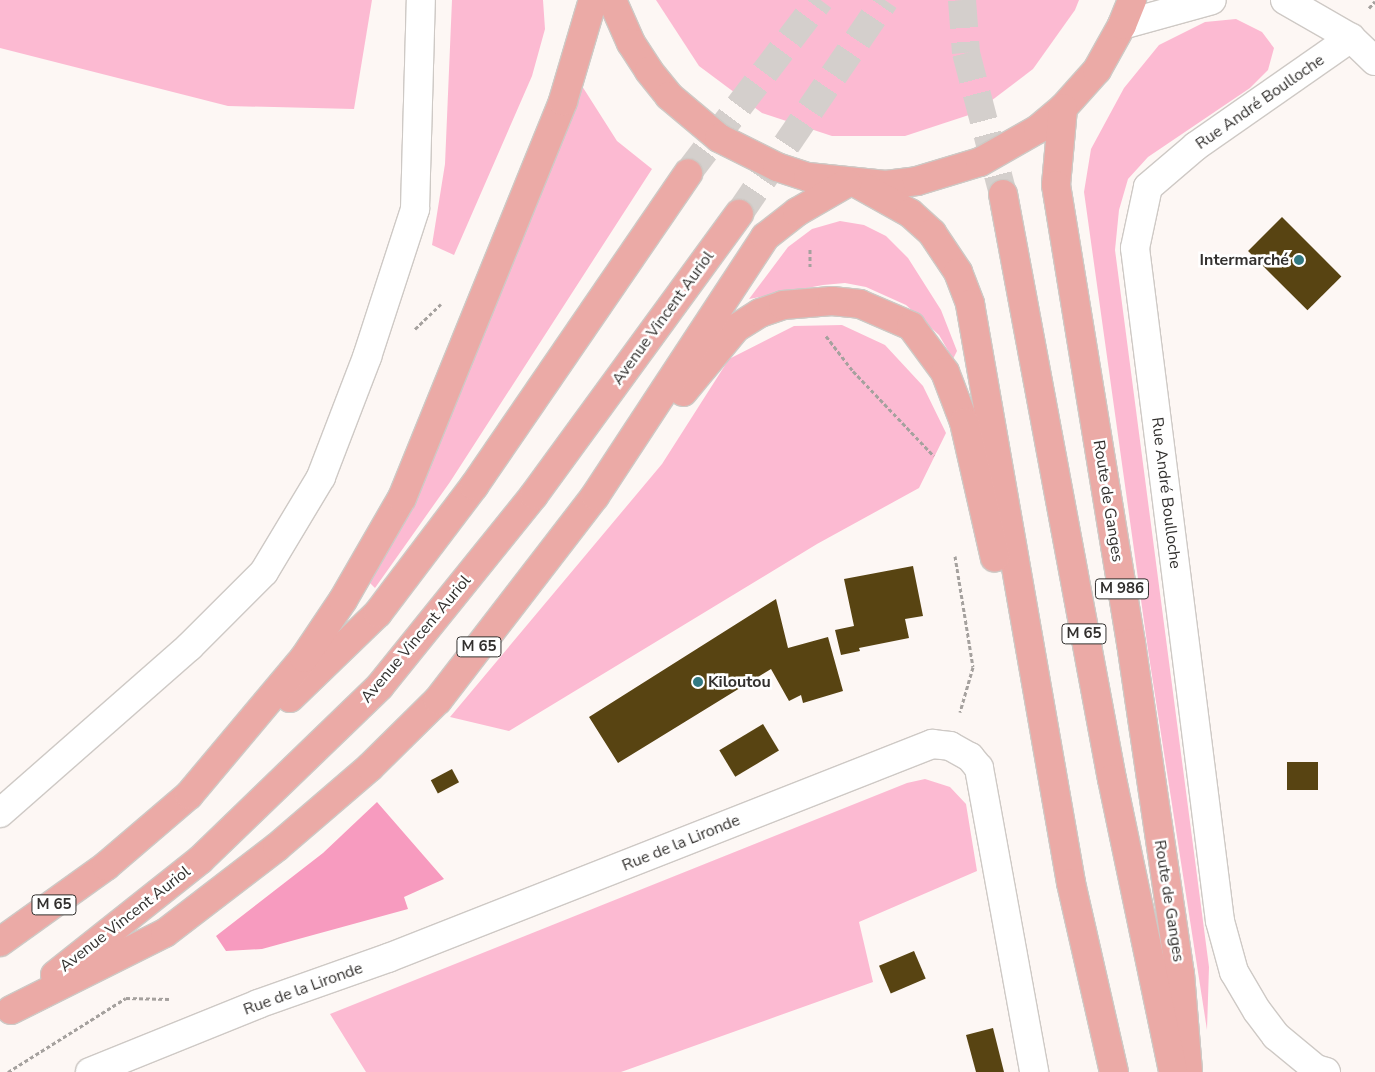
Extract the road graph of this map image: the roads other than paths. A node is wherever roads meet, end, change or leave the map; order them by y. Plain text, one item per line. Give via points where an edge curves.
1 (421, 0) edge
2 (593, 0) edge
3 (612, 0) edge
4 (1132, 0) edge
5 (1212, 0) edge
6 (1285, 0) edge
7 (1122, 25) junction
8 (1351, 38) junction
9 (1375, 61) edge
10 (1063, 108) junction
11 (688, 173) tunnel mouth
12 (851, 183) junction
13 (1003, 194) tunnel mouth
14 (739, 214) tunnel mouth
15 (595, 496) junction
16 (1031, 663) junction
17 (189, 794) junction
18 (0, 813) edge
19 (0, 942) edge
20 (5, 1013) edge
21 (90, 1072) edge
22 (1034, 1072) edge
23 (1114, 1072) edge
24 (1173, 1072) edge
25 (1188, 1072) edge
26 (1326, 1072) edge

1 - 18 street via 415,209 367,357 321,477 264,572 189,647
2 - 17 main road, M 65 via 563,101 402,498 343,600 304,658
3 - 12 main road via 631,43 649,71 693,118 719,138 777,167 808,177
4 - 7 main road
5 - 7 street
6 - 8 street
7 - 10 main road via 1097,70
8 - 9 street
8 - 26 street, Rue André Boulloche via 1196,146 1148,187 1135,248 1220,921 1234,972 1276,1036 1316,1069
10 - 12 main road via 1024,138 980,162 917,181 886,185
10 - 25 main road, Route de Ganges / M 986 via 1056,185 1178,954
11 - 17 main road, M 65 via 474,486 378,614
12 - 15 main road, M 65 via 782,223 765,237
12 - 16 main road via 910,213 946,250 961,280 970,304
13 - 24 main road, M 65 via 1110,770
14 - 20 main road, Avenue Vincent Auriol / M 65 via 534,495 380,686 200,860
15 - 16 main road, M 65 via 736,328 760,313 783,305 810,302 860,304 911,326 946,372 964,422 1008,622
15 - 20 main road, M 65 via 438,700 370,767 277,847 165,933
16 - 23 main road via 1071,883
17 - 19 main road, M 65 via 106,866
21 - 22 street, Rue de la Lironde via 258,1004 567,889 912,749 932,744 950,746 970,757 979,768

